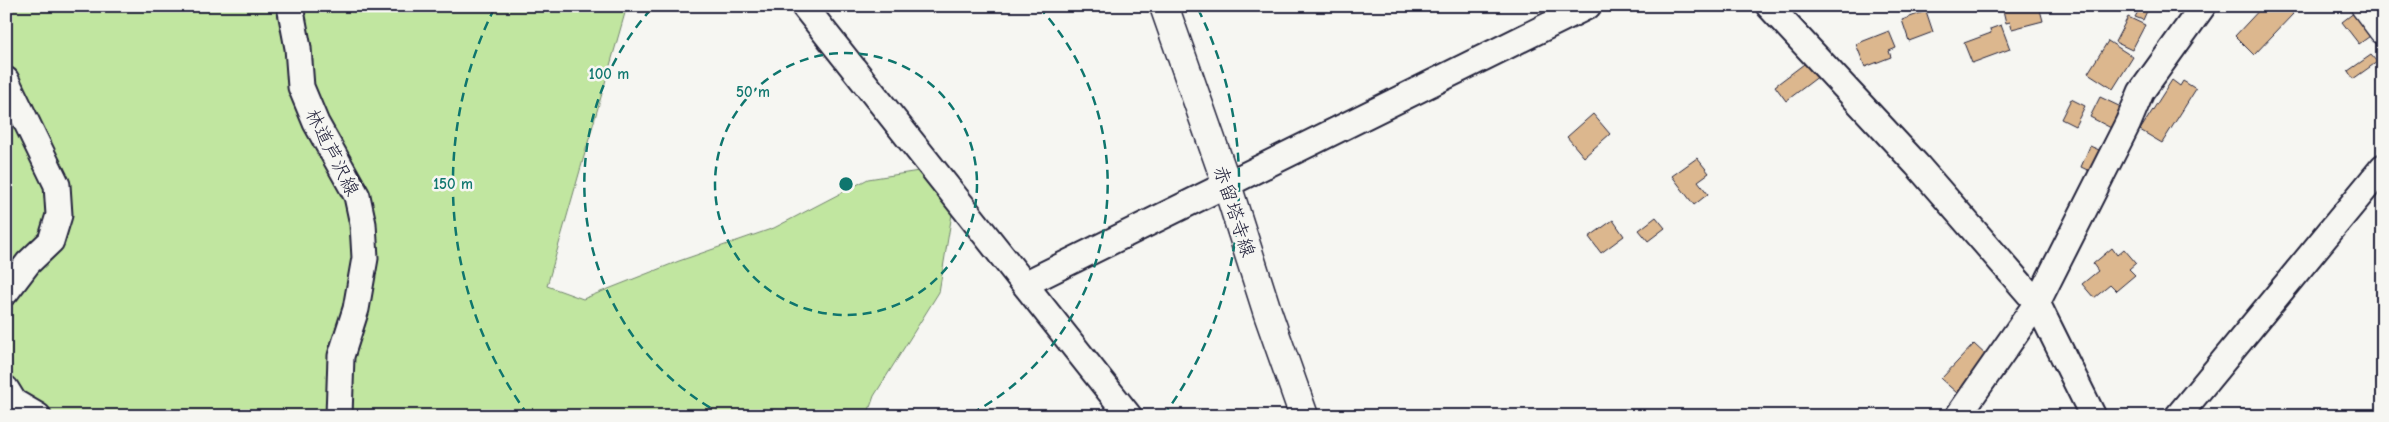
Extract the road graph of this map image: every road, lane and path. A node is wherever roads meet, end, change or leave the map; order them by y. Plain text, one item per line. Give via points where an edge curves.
1 (290, 6) edge
2 (804, 6) edge
3 (1164, 6) edge
4 (1588, 6) edge
5 (1769, 6) edge
6 (2203, 6) edge
7 (2365, 6) edge
8 (2383, 30) edge
9 (6, 80) edge
10 (2383, 167) edge
11 (1227, 185) junction
12 (1025, 284) junction
13 (6, 292) edge
14 (2037, 302) junction
15 (6, 389) edge
16 (38, 416) edge
17 (339, 416) edge
18 (1128, 416) edge
19 (1304, 416) edge
20 (1958, 416) edge
21 (2093, 416) edge
22 (2178, 416) edge

1 - 17 street, 林道芦沢線 via 301,87 316,123 357,196 363,224 365,258 356,309 341,356
2 - 12 street
3 - 11 main road, 赤留塔寺線
4 - 11 street
5 - 14 street
6 - 14 street via 2141,92
7 - 8 main road
9 - 13 street via 57,184 59,215 51,241 28,263
10 - 22 street
11 - 12 street
11 - 19 main road, 赤留塔寺線
12 - 18 street
14 - 20 street
14 - 21 street
15 - 16 street via 14,402

